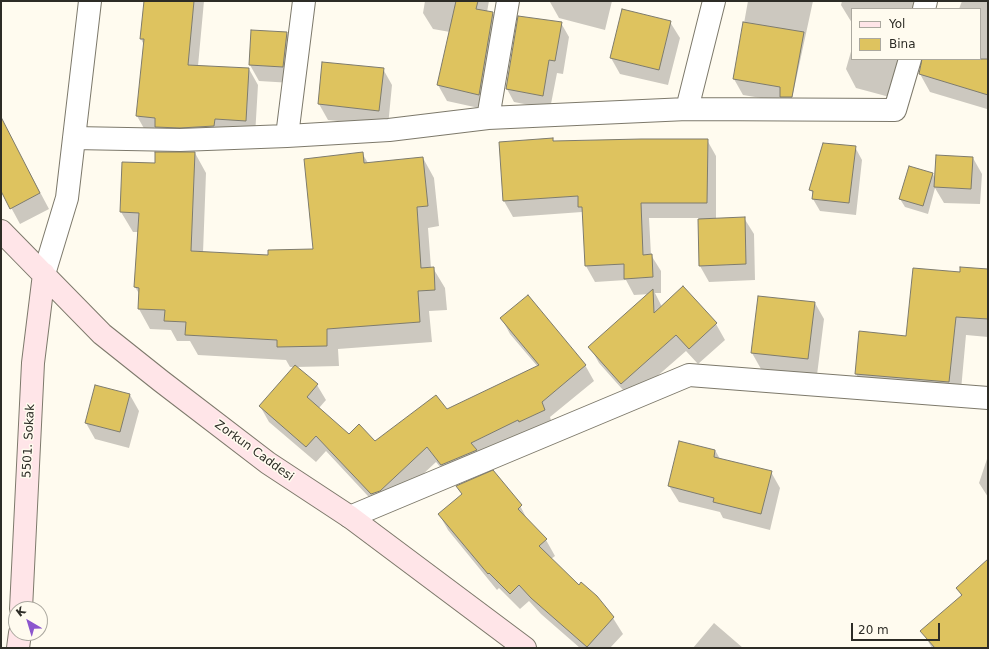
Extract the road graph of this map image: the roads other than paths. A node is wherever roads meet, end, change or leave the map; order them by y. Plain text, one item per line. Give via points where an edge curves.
1 (90, 1) edge
2 (304, 1) edge
3 (508, 1) edge
4 (714, 1) edge
5 (910, 60) edge
6 (687, 109) junction
7 (488, 118) junction
8 (287, 136) junction
9 (74, 138) junction
10 (1, 231) edge
11 (44, 274) junction
12 (988, 398) edge
13 (350, 518) junction
14 (22, 601) edge
15 (525, 648) edge

1 - 9 street
2 - 8 street
3 - 7 street
4 - 6 street
5 - 6 street via 895,110
6 - 7 street
7 - 8 street via 389,130
8 - 9 street via 180,140
9 - 11 street via 67,198
10 - 11 street, Zorkun Caddesi
11 - 13 street, Zorkun Caddesi via 102,334 268,463
11 - 14 street, 5501. Sokak via 33,364
12 - 13 street via 689,374
13 - 15 street, Zorkun Caddesi

